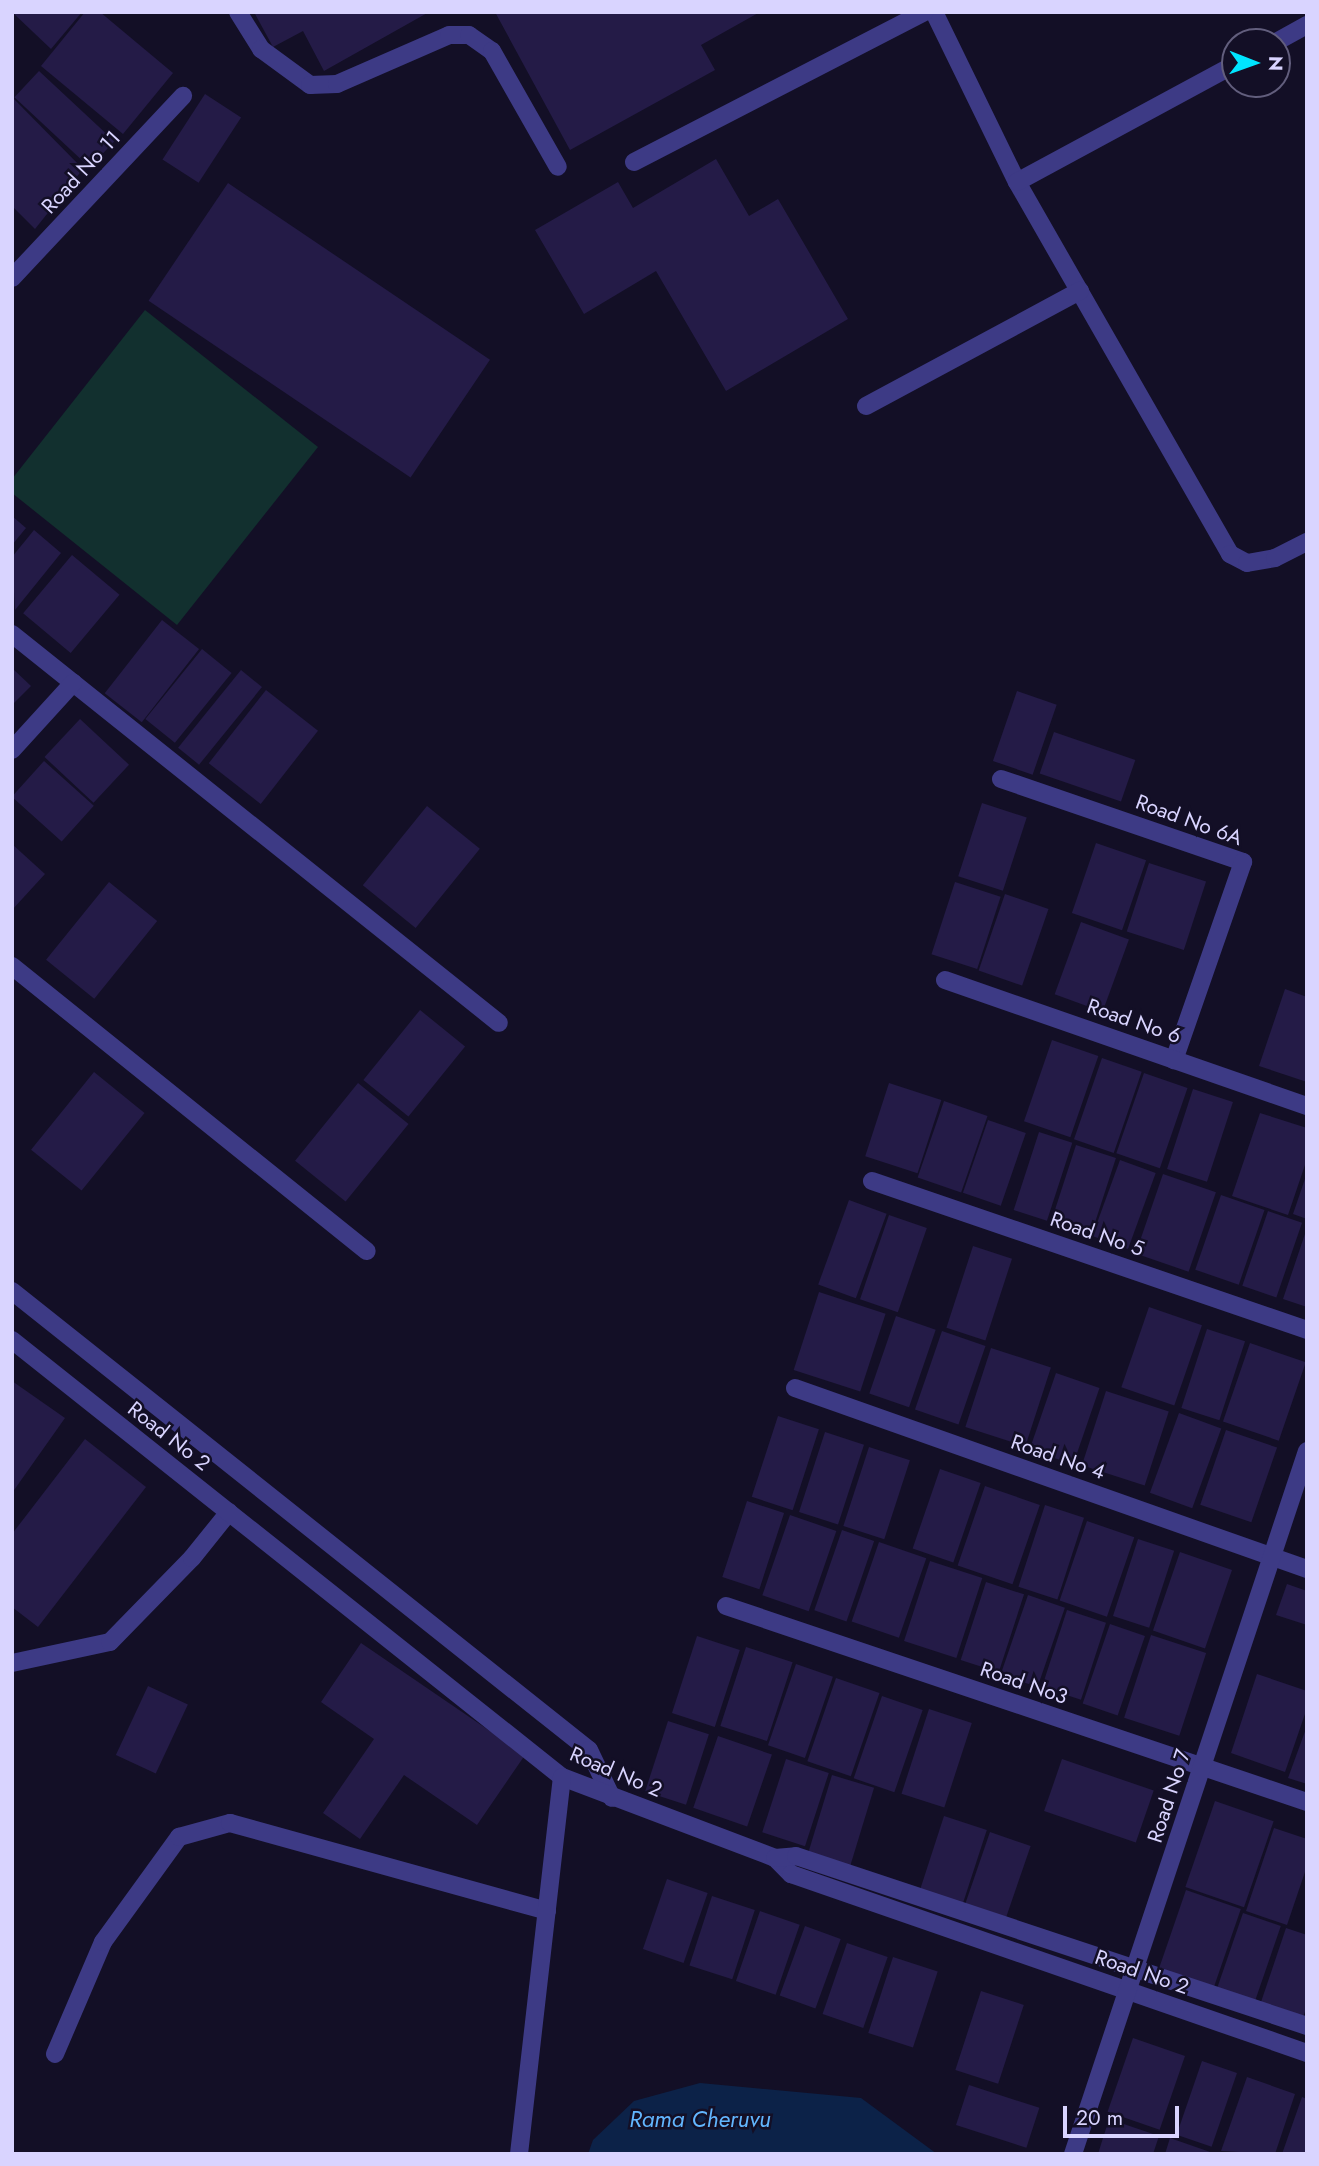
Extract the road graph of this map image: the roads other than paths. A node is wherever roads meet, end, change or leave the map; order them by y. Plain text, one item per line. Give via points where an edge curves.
1 (238, 12) edge
2 (925, 12) edge
3 (934, 12) edge
4 (1307, 25) edge
5 (1291, 34) edge
6 (1221, 72) edge
7 (183, 96) dead end
8 (635, 162) dead end
9 (558, 167) dead end
10 (1017, 182) junction
11 (12, 278) edge
12 (1080, 291) junction
13 (866, 406) dead end
14 (1307, 542) edge
15 (12, 634) edge
16 (72, 683) junction
17 (12, 750) edge
18 (1002, 779) dead end
19 (12, 966) edge
20 (945, 980) dead end
21 (499, 1023) dead end
22 (1174, 1060) junction
23 (1307, 1106) edge
24 (872, 1181) dead end
25 (367, 1251) dead end
26 (12, 1291) edge
27 (1307, 1330) edge
28 (12, 1340) edge
29 (794, 1388) dead end
30 (1307, 1451) edge
31 (229, 1512) junction
32 (1272, 1556) junction
33 (1307, 1569) edge
34 (726, 1605) dead end
35 (12, 1663) edge
36 (1202, 1768) junction
37 (562, 1777) junction
38 (612, 1798) junction
39 (1307, 1802) edge
40 (775, 1858) junction
41 (547, 1911) junction
42 (1135, 1969) junction
43 (1127, 1991) junction
44 (1307, 2026) edge
45 (1307, 2053) edge
46 (55, 2054) dead end
47 (519, 2154) edge
48 (1073, 2154) edge

1 - 9 street via 261,48 310,85 337,84 449,35 469,36 492,51
2 - 8 street
3 - 10 street
4 - 5 street
6 - 10 street
7 - 11 street, Road No 11
10 - 12 street
12 - 13 street
12 - 14 street via 1230,554 1247,563 1275,558
15 - 16 street
16 - 17 street
16 - 21 street
18 - 22 street, Road No 6A via 1243,862
19 - 25 street
20 - 22 street, Road No 6
22 - 23 street, Road No 6
24 - 27 street, Road No 5
26 - 38 street via 589,1749
28 - 31 street, Road No 2
29 - 32 street, Road No 4
30 - 32 street, Road No 7
31 - 35 street via 192,1559 110,1642
31 - 37 street, Road No 2
32 - 33 street, Road No 4
32 - 36 street, Road No 7
34 - 36 street, Road No3
36 - 39 street, Road No3
36 - 42 street, Road No 7
37 - 38 street, Road No 2
37 - 41 street
38 - 40 street, Road No 2
40 - 42 street via 796,1856
40 - 43 street, Road No 2 via 791,1874
41 - 46 street via 230,1823 179,1837 103,1942
41 - 47 street
42 - 43 street, Road No 7
42 - 44 street
43 - 45 street, Road No 2
43 - 48 street, Road No 7

